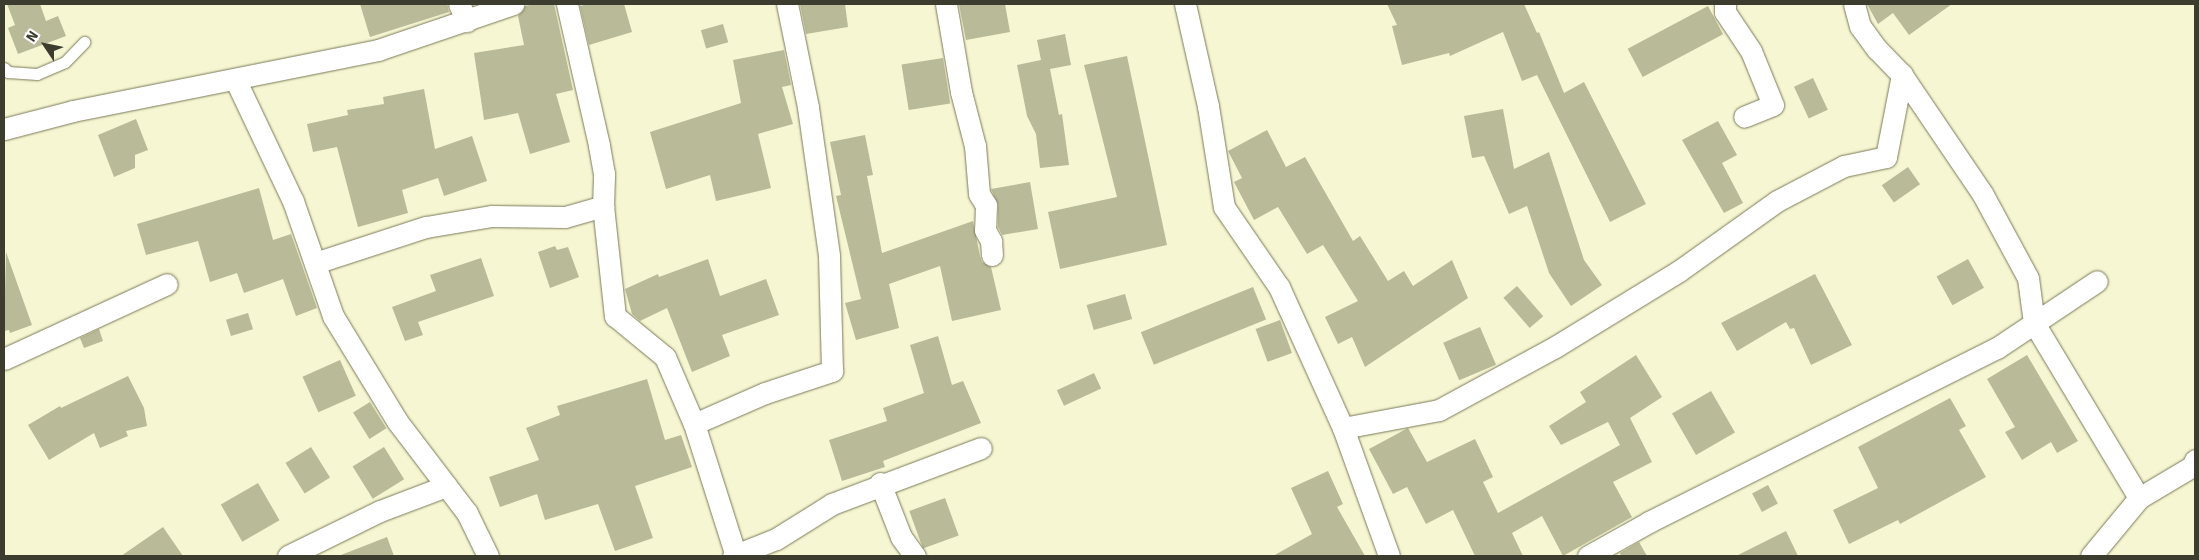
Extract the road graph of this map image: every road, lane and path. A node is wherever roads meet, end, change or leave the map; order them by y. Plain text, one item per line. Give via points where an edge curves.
1 (513, 4) edge
2 (567, 4) edge
3 (787, 4) edge
4 (946, 4) edge
5 (1185, 4) edge
6 (1725, 4) edge
7 (1854, 4) edge
8 (463, 12) edge
9 (84, 42) dead end
10 (4, 68) edge
11 (1902, 75) junction
12 (235, 79) junction
13 (1744, 117) dead end
14 (4, 129) edge
15 (603, 206) junction
16 (992, 255) dead end
17 (315, 264) junction
18 (2097, 281) dead end
19 (167, 284) dead end
20 (2034, 323) junction
21 (4, 359) edge
22 (694, 424) junction
23 (1343, 428) junction
24 (981, 448) dead end
25 (2195, 464) edge
26 (880, 483) junction
27 (446, 486) junction
28 (2139, 498) junction
29 (734, 555) edge
30 (2093, 555) edge
31 (288, 556) edge
32 (488, 556) edge
33 (915, 556) edge
34 (1389, 556) edge
35 (1588, 556) edge

1 - 8 street
2 - 15 street via 599,145 604,174
3 - 22 street via 808,107 829,256 832,370 765,393
4 - 16 street via 961,92 975,146 979,194 986,206 985,230 991,241
5 - 23 street via 1208,106 1224,207 1279,287
6 - 13 street via 1725,12 1751,51 1773,105
7 - 11 street via 1860,26 1876,49
8 - 12 street via 378,50
9 - 10 lane via 65,62 37,74 8,72
11 - 20 street via 1982,194 2028,278
11 - 23 street via 1886,157 1844,166 1777,202 1680,271 1555,347 1439,410
12 - 14 street via 73,111
12 - 17 street via 293,201
15 - 17 street via 564,217 492,216 426,227
15 - 22 street via 616,316 665,358
17 - 27 street via 333,316 355,356 397,421
18 - 20 street
19 - 21 street
20 - 28 street
20 - 35 street via 1996,348 1910,393 1657,517
22 - 29 street
23 - 34 street
24 - 26 street
25 - 28 street
26 - 29 street via 832,504 776,539
26 - 33 street via 901,538
27 - 31 street via 380,511
27 - 32 street via 467,513
28 - 30 street

